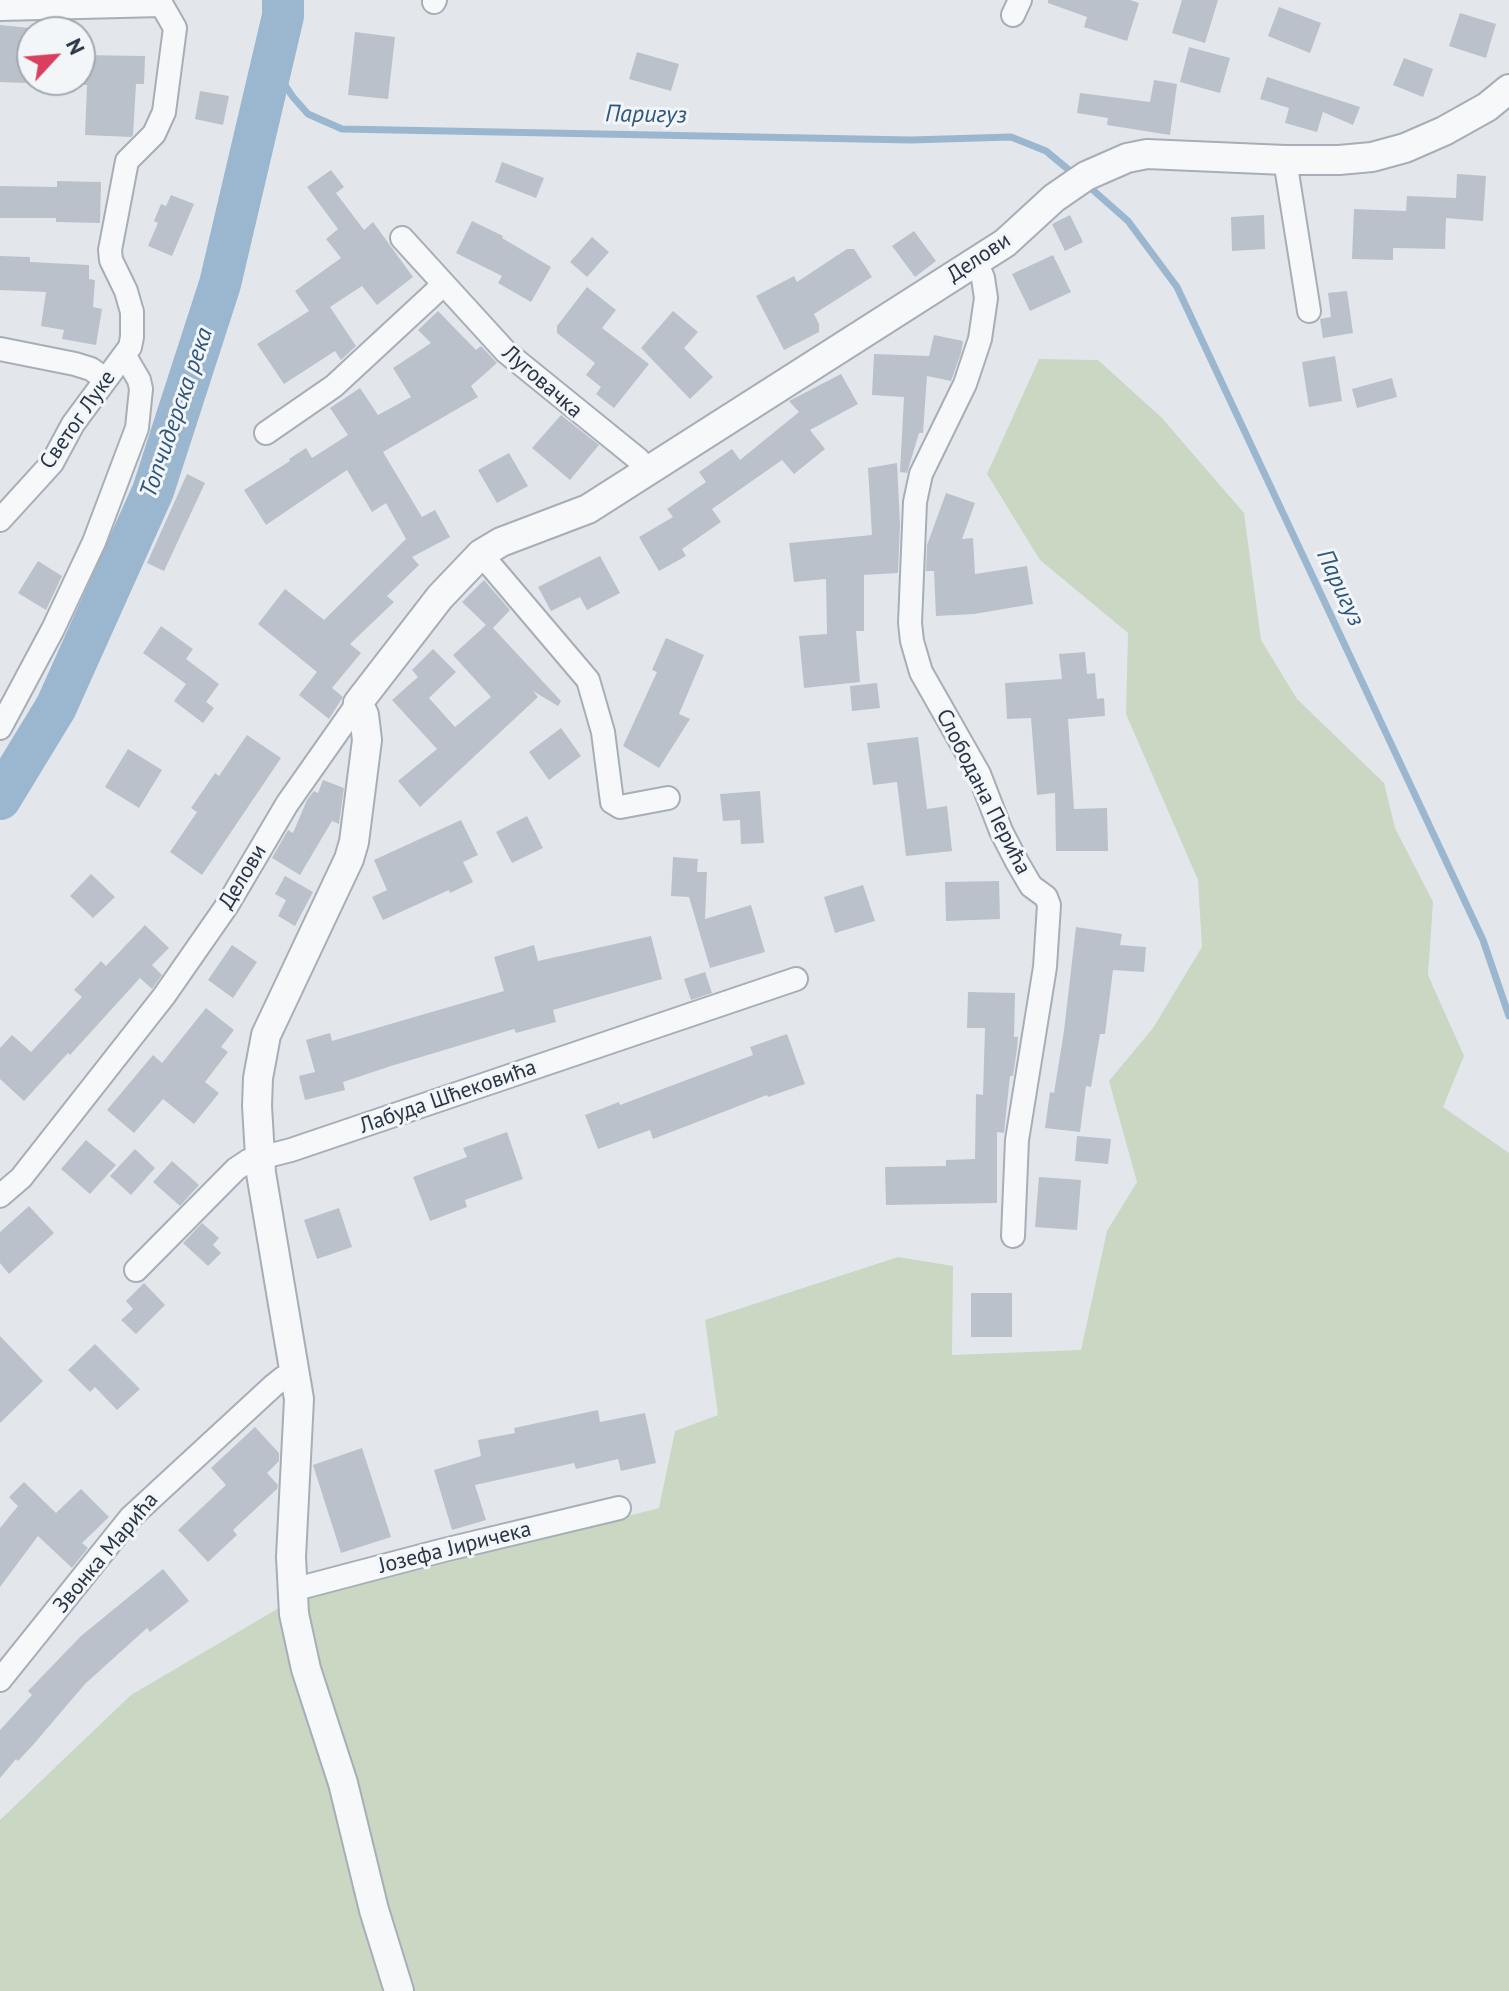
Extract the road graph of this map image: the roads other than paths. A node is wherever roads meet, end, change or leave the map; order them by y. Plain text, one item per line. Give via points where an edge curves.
1 (160, 2) edge
2 (0, 9) edge
3 (1509, 89) edge
4 (1285, 160) junction
5 (402, 238) dead end
6 (976, 262) junction
7 (443, 285) junction
8 (1309, 311) dead end
9 (0, 349) edge
10 (125, 356) junction
11 (105, 379) junction
12 (266, 433) dead end
13 (648, 471) junction
14 (0, 520) edge
15 (481, 554) junction
16 (358, 703) junction
17 (0, 728) edge
18 (668, 798) dead end
19 (796, 979) dead end
20 (260, 1156) junction
21 (0, 1196) edge
22 (1013, 1236) dead end
23 (136, 1270) dead end
24 (295, 1375) junction
25 (619, 1508) dead end
26 (292, 1590) junction
27 (0, 1680) edge
28 (399, 1991) edge

1 - 2 street
1 - 10 street via 175,28 164,112 154,134 127,161 110,250 132,312
3 - 4 street, Делови via 1487,107 1405,148 1372,157
4 - 6 street, Делови via 1147,154 1127,158 1054,198
4 - 8 street
5 - 7 street, Луговачка
6 - 13 street, Делови
6 - 22 street, Слободана Перића via 986,298 974,361 916,493 910,623 921,672 979,774 1017,862 1049,905 1045,967 1017,1140
7 - 12 street via 334,386
7 - 13 street, Луговачка via 522,367
9 - 11 street via 75,364
10 - 11 street, Светог Луке
10 - 17 street via 141,389 137,428 94,542
11 - 14 street, Светог Луке via 52,463
13 - 15 street, Делови via 588,509
15 - 16 street, Делови via 440,597
15 - 18 street via 588,680 615,807
16 - 20 street via 367,740 354,842 266,1035 258,1078
16 - 21 street, Делови via 164,996 21,1178
19 - 20 street, Лабуда Шћековића via 291,1150
20 - 23 street, Лабуда Шћековића via 236,1169
20 - 24 street
24 - 26 street via 300,1424
24 - 27 street, Звонка Марића via 273,1386 131,1517
25 - 26 street, Јозефа Јиричека
26 - 28 street via 306,1669

